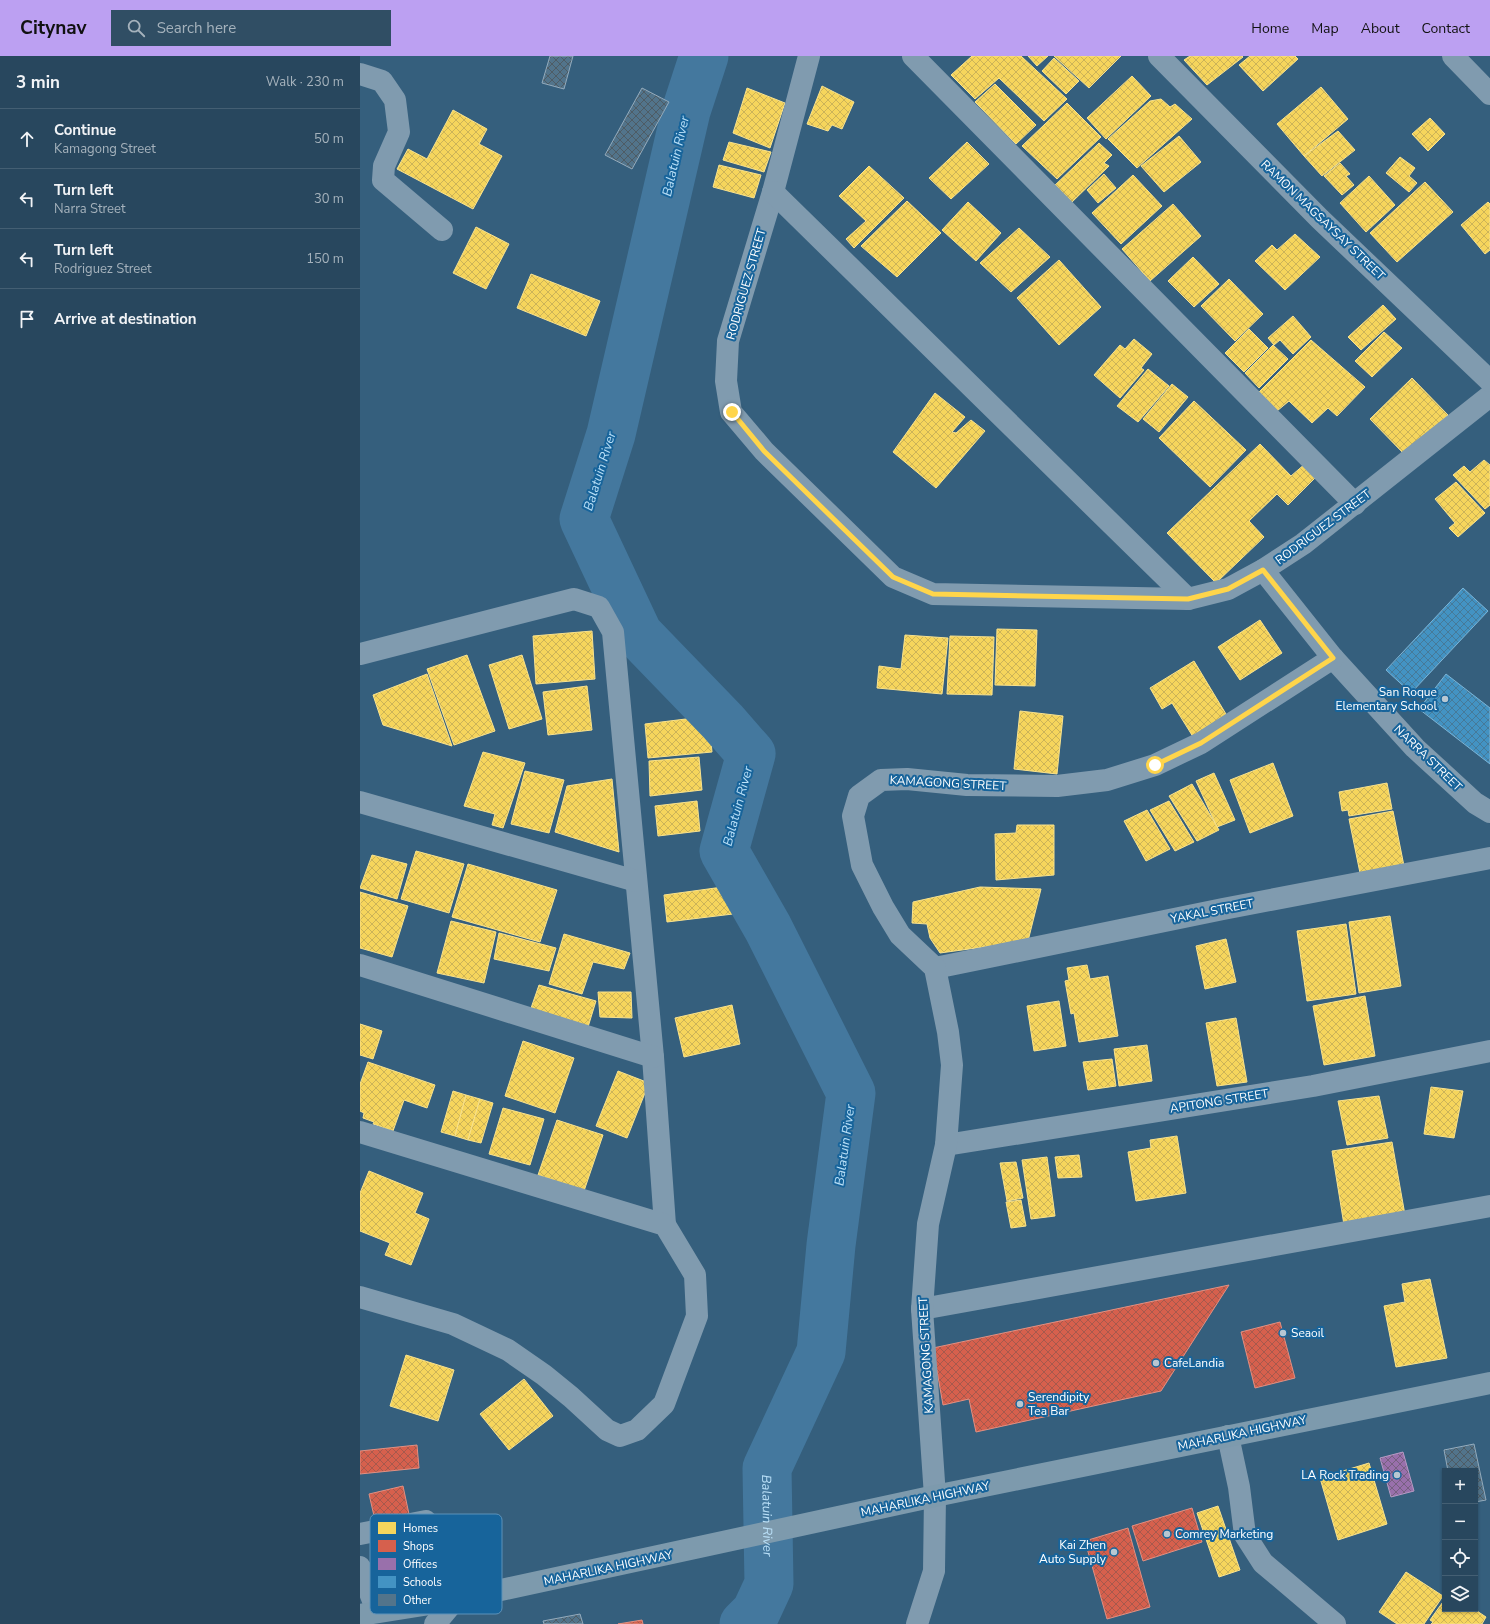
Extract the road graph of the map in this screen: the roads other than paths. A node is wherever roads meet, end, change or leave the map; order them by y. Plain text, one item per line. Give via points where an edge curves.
1 (809, 56) edge
2 (913, 56) edge
3 (1453, 56) edge
4 (1171, 60) edge
5 (360, 74) edge
6 (1490, 94) edge
7 (773, 192) junction
8 (442, 230) dead end
9 (1490, 381) edge
10 (1490, 396) edge
11 (1355, 504) junction
12 (1263, 570) junction
13 (1188, 599) junction
14 (360, 654) edge
15 (1333, 658) junction
16 (360, 802) edge
17 (1490, 812) edge
18 (1490, 858) edge
19 (636, 881) junction
20 (360, 965) edge
21 (935, 968) junction
22 (1490, 1051) edge
23 (653, 1057) junction
24 (360, 1132) edge
25 (946, 1145) junction
26 (1490, 1206) edge
27 (665, 1225) junction
28 (360, 1297) edge
29 (922, 1308) junction
30 (1490, 1383) edge
31 (1228, 1436) junction
32 (935, 1496) junction
33 (370, 1532) edge
34 (360, 1534) edge
35 (360, 1567) edge
36 (502, 1590) edge
37 (369, 1613) edge
38 (443, 1614) edge
39 (435, 1624) edge
40 (917, 1624) edge
41 (1335, 1624) edge

1 - 7 street, RODRIGUEZ STREET
2 - 11 street
3 - 6 street
4 - 9 street, RAMON MAGSAYSAY STREET via 1320,219
5 - 8 street via 382,81 395,100 399,132 384,166 383,180
7 - 13 street
7 - 13 street, RODRIGUEZ STREET via 728,341 726,381 732,412 764,451 893,577 933,594
10 - 11 street, RODRIGUEZ STREET
11 - 12 street, RODRIGUEZ STREET via 1303,544
12 - 13 street, RODRIGUEZ STREET via 1228,589
12 - 15 street, NARRA STREET
14 - 19 street via 574,599 599,607 613,632
15 - 17 street, NARRA STREET via 1415,748 1476,803
15 - 21 street, KAMAGONG STREET via 1201,743 1155,765 1107,780 1057,786 967,785 907,779 881,780 859,796 853,816 862,865 900,935
16 - 19 street
18 - 21 street, YAKAL STREET
19 - 23 street
20 - 23 street
21 - 25 street, KAMAGONG STREET via 952,1065
22 - 25 street, APITONG STREET via 1313,1086
23 - 27 street
24 - 27 street
25 - 29 street, KAMAGONG STREET via 928,1224
26 - 29 street
27 - 28 street via 695,1275 697,1316 664,1404 637,1430 620,1436 607,1430 544,1374 508,1350 453,1324
29 - 32 street, KAMAGONG STREET
30 - 31 main road, MAHARLIKA HIGHWAY
31 - 32 main road, MAHARLIKA HIGHWAY
31 - 41 street via 1239,1487 1245,1536 1263,1563
32 - 36 main road, MAHARLIKA HIGHWAY
32 - 40 street, KAMAGONG STREET via 934,1571
33 - 34 street
35 - 37 street
38 - 39 street

